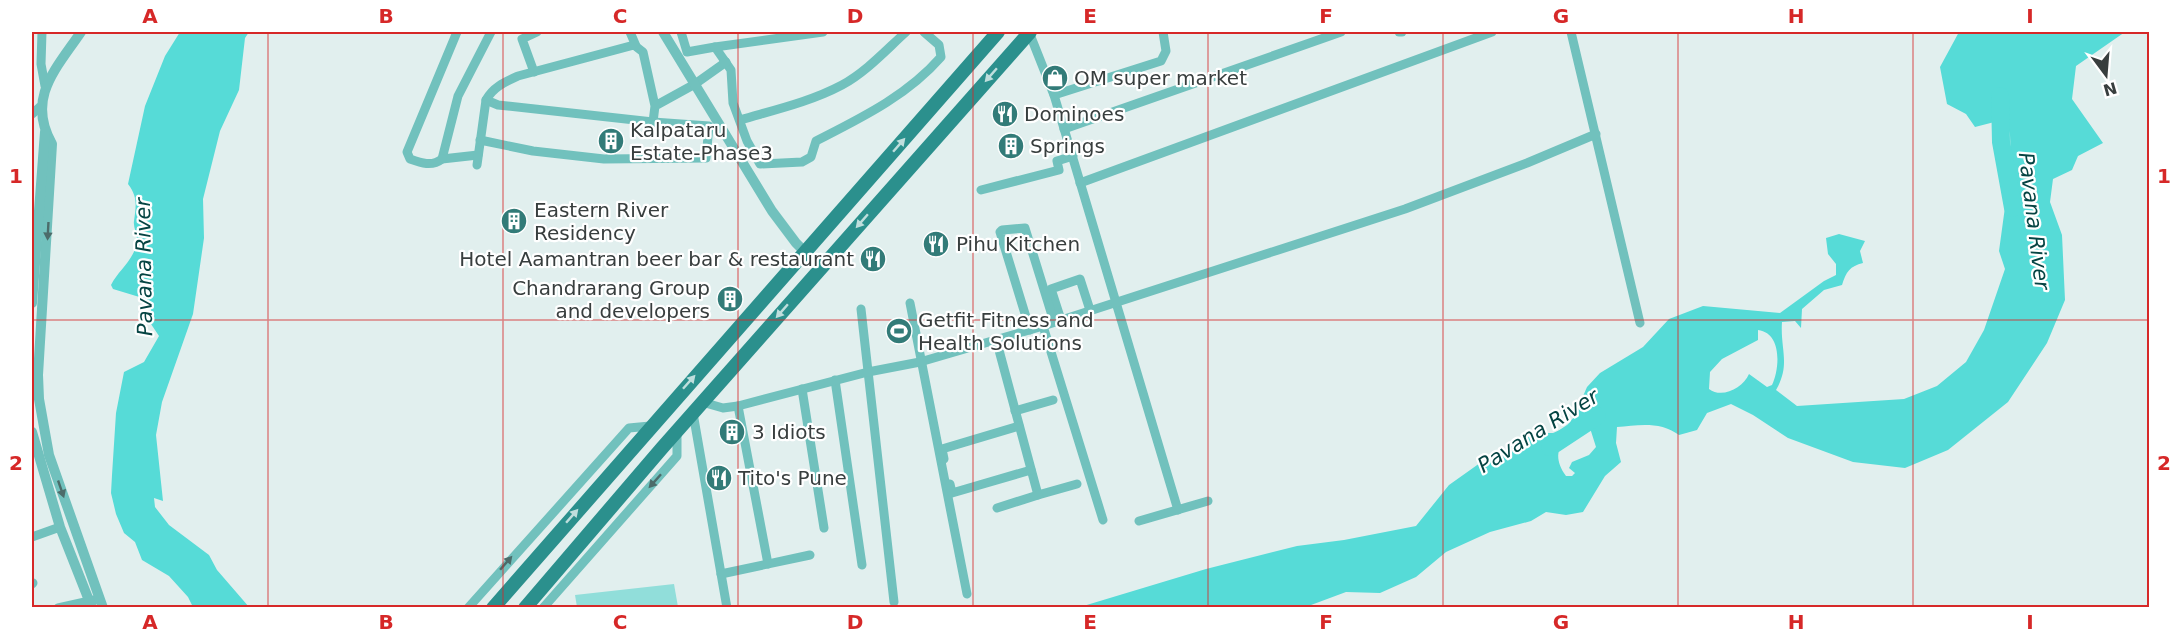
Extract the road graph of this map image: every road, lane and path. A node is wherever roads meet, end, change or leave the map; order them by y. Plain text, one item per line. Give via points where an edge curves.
1 (42, 32) edge
2 (81, 32) edge
3 (458, 32) edge
4 (491, 32) edge
5 (532, 32) edge
6 (630, 32) edge
7 (663, 32) edge
8 (681, 32) edge
9 (823, 32) edge
10 (906, 32) edge
11 (924, 32) edge
12 (999, 32) edge
13 (1029, 32) edge
14 (1175, 32) edge
15 (1341, 32) edge
16 (1492, 32) edge
17 (1571, 32) edge
18 (1163, 33) edge
19 (636, 46) junction
20 (715, 47) junction
21 (726, 62) junction
22 (534, 72) junction
23 (695, 84) junction
24 (45, 87) junction
25 (1054, 95) junction
26 (486, 100) junction
27 (655, 106) junction
28 (36, 111) edge
29 (740, 120) junction
30 (653, 122) junction
31 (1064, 129) junction
32 (45, 132) junction
33 (1596, 134) junction
34 (480, 140) junction
35 (1072, 156) junction
36 (442, 159) junction
37 (1080, 183) junction
38 (981, 190) dead end
39 (805, 252) junction
40 (821, 268) junction
41 (1114, 302) junction
42 (32, 303) edge
43 (909, 303) dead end
44 (861, 309) dead end
45 (1090, 310) junction
46 (37, 319) edge
47 (1057, 321) junction
48 (1640, 323) dead end
49 (1043, 326) junction
50 (1030, 330) junction
51 (996, 339) junction
52 (920, 362) junction
53 (868, 372) junction
54 (835, 380) junction
55 (802, 388) junction
56 (1053, 400) dead end
57 (738, 406) junction
58 (698, 407) junction
59 (1015, 411) junction
60 (650, 426) junction
61 (1019, 426) junction
62 (677, 431) junction
63 (44, 433) junction
64 (32, 436) edge
65 (1031, 470) junction
66 (1077, 484) dead end
67 (1038, 495) junction
68 (1208, 501) dead end
69 (997, 508) dead end
70 (1178, 510) junction
71 (1103, 520) dead end
72 (1139, 521) dead end
73 (60, 527) junction
74 (824, 528) dead end
75 (32, 537) edge
76 (810, 555) dead end
77 (768, 564) junction
78 (862, 565) dead end
79 (721, 574) junction
80 (967, 594) dead end
81 (894, 602) dead end
82 (96, 603) edge
83 (58, 608) edge
84 (468, 608) edge
85 (493, 608) edge
86 (525, 608) edge
87 (543, 608) edge
88 (728, 608) edge

1 - 24 street
2 - 24 street
3 - 36 street via 407,152 416,161 433,164
4 - 36 street via 458,96
5 - 22 street via 522,39
6 - 19 street
7 - 23 street
8 - 20 street via 687,52
9 - 20 street
10 - 29 street via 842,85 808,100
11 - 29 street via 939,45 941,57 930,70 879,109 816,141 811,157 802,162 760,164
39 -> 12 main road
13 - 25 street
13 -> 40 main road
14 - 18 street
15 - 31 street
16 - 37 street
17 - 33 street
18 - 25 street via 1166,51 1161,60
19 - 22 street
19 - 27 street via 643,52
20 - 21 street
21 - 23 street
21 - 29 street via 733,76 733,103
22 - 26 street via 502,83
23 - 27 street
23 - 39 street via 746,172 783,228
24 - 28 street
25 - 31 street
26 - 30 street via 498,105
26 - 34 street
27 - 30 street
28 - 32 street
30 - 34 street via 709,126 706,158 604,159
31 - 35 street
32 - 42 street
32 -> 46 street via 52,144
33 - 41 street via 1405,208
33 - 48 street
34 - 36 street via 478,160
35 - 37 street
35 - 38 street via 1057,161 1059,170
37 - 41 street
39 - 40 street
60 -> 39 main road
40 -> 58 main road
41 - 45 street
41 - 70 street
43 - 52 street
44 - 53 street
45 - 47 street
45 - 47 street via 1080,279 1055,285 1051,289
46 - 63 street
47 - 49 street
47 - 50 street via 1025,228 1002,230
49 - 50 street
49 - 71 street
50 - 51 street
51 - 52 street
51 - 59 street
52 - 53 street
52 - 80 street
53 - 54 street
53 - 81 street
54 - 55 street
54 - 78 street
55 - 57 street
55 - 74 street
56 - 59 street
57 - 58 street
57 - 77 street
58 - 62 main road
58 - 79 street
59 - 61 street
84 -> 60 street via 629,428
85 -> 60 main road
61 - 65 street
61 - 65 street via 942,449 952,493
62 - 86 main road
62 -> 87 street via 677,456
63 - 64 street
63 -> 82 street
64 - 73 street
65 - 67 street
66 - 67 street
67 - 69 street
68 - 70 street
70 - 72 street
73 - 75 street
73 - 82 street
76 - 77 street
77 - 79 street
79 - 88 street
82 - 83 street

